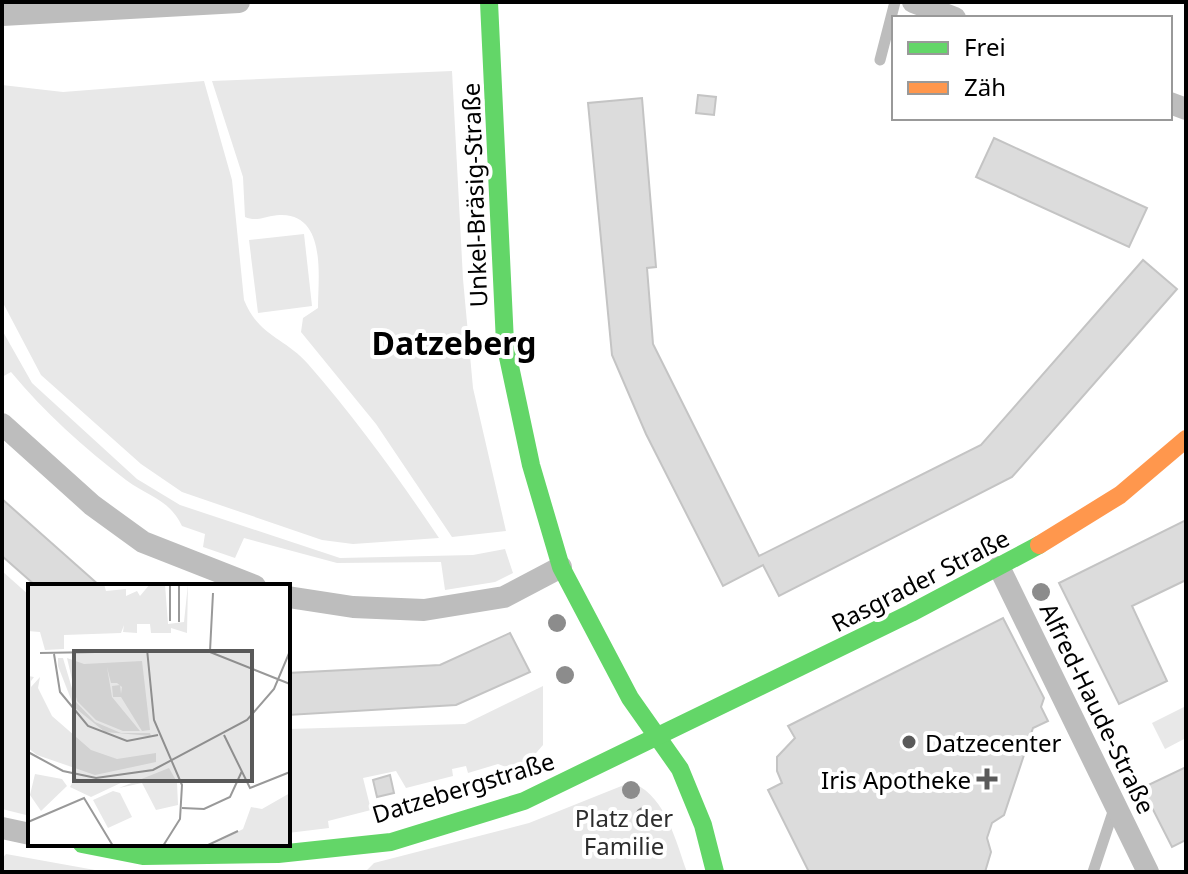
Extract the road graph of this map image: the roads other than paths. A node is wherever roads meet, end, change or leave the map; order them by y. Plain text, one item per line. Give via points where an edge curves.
1 (239, 2) edge
2 (489, 2) edge
3 (895, 2) edge
4 (913, 2) edge
5 (2, 15) edge
6 (950, 16) edge
7 (880, 60) dead end
8 (2, 424) edge
9 (1186, 439) edge
10 (561, 567) junction
11 (999, 567) junction
12 (250, 584) edge
13 (290, 597) edge
14 (659, 737) junction
15 (1119, 809) junction
16 (2, 828) edge
17 (28, 834) edge
18 (92, 846) edge
19 (715, 872) edge
20 (1093, 872) edge
21 (1148, 872) edge

1 - 5 street
2 - 10 street, Unkel-Bräsig-Straße via 505,343 531,465
3 - 7 lane
4 - 6 street
8 - 12 street via 92,505 143,542
9 - 11 street, Rasgrader Straße via 1095,512
10 - 13 street via 504,597 424,610
10 - 14 street, Unkel-Bräsig-Straße via 630,698
11 - 14 street, Rasgrader Straße
11 - 15 street, Alfred-Haude-Straße
14 - 18 street, Datzebergstraße via 524,801 391,842 211,857 143,856
14 - 19 street, Unkel-Bräsig-Straße via 691,794
15 - 20 lane via 1113,812
15 - 21 street, Alfred-Haude-Straße
16 - 17 street

